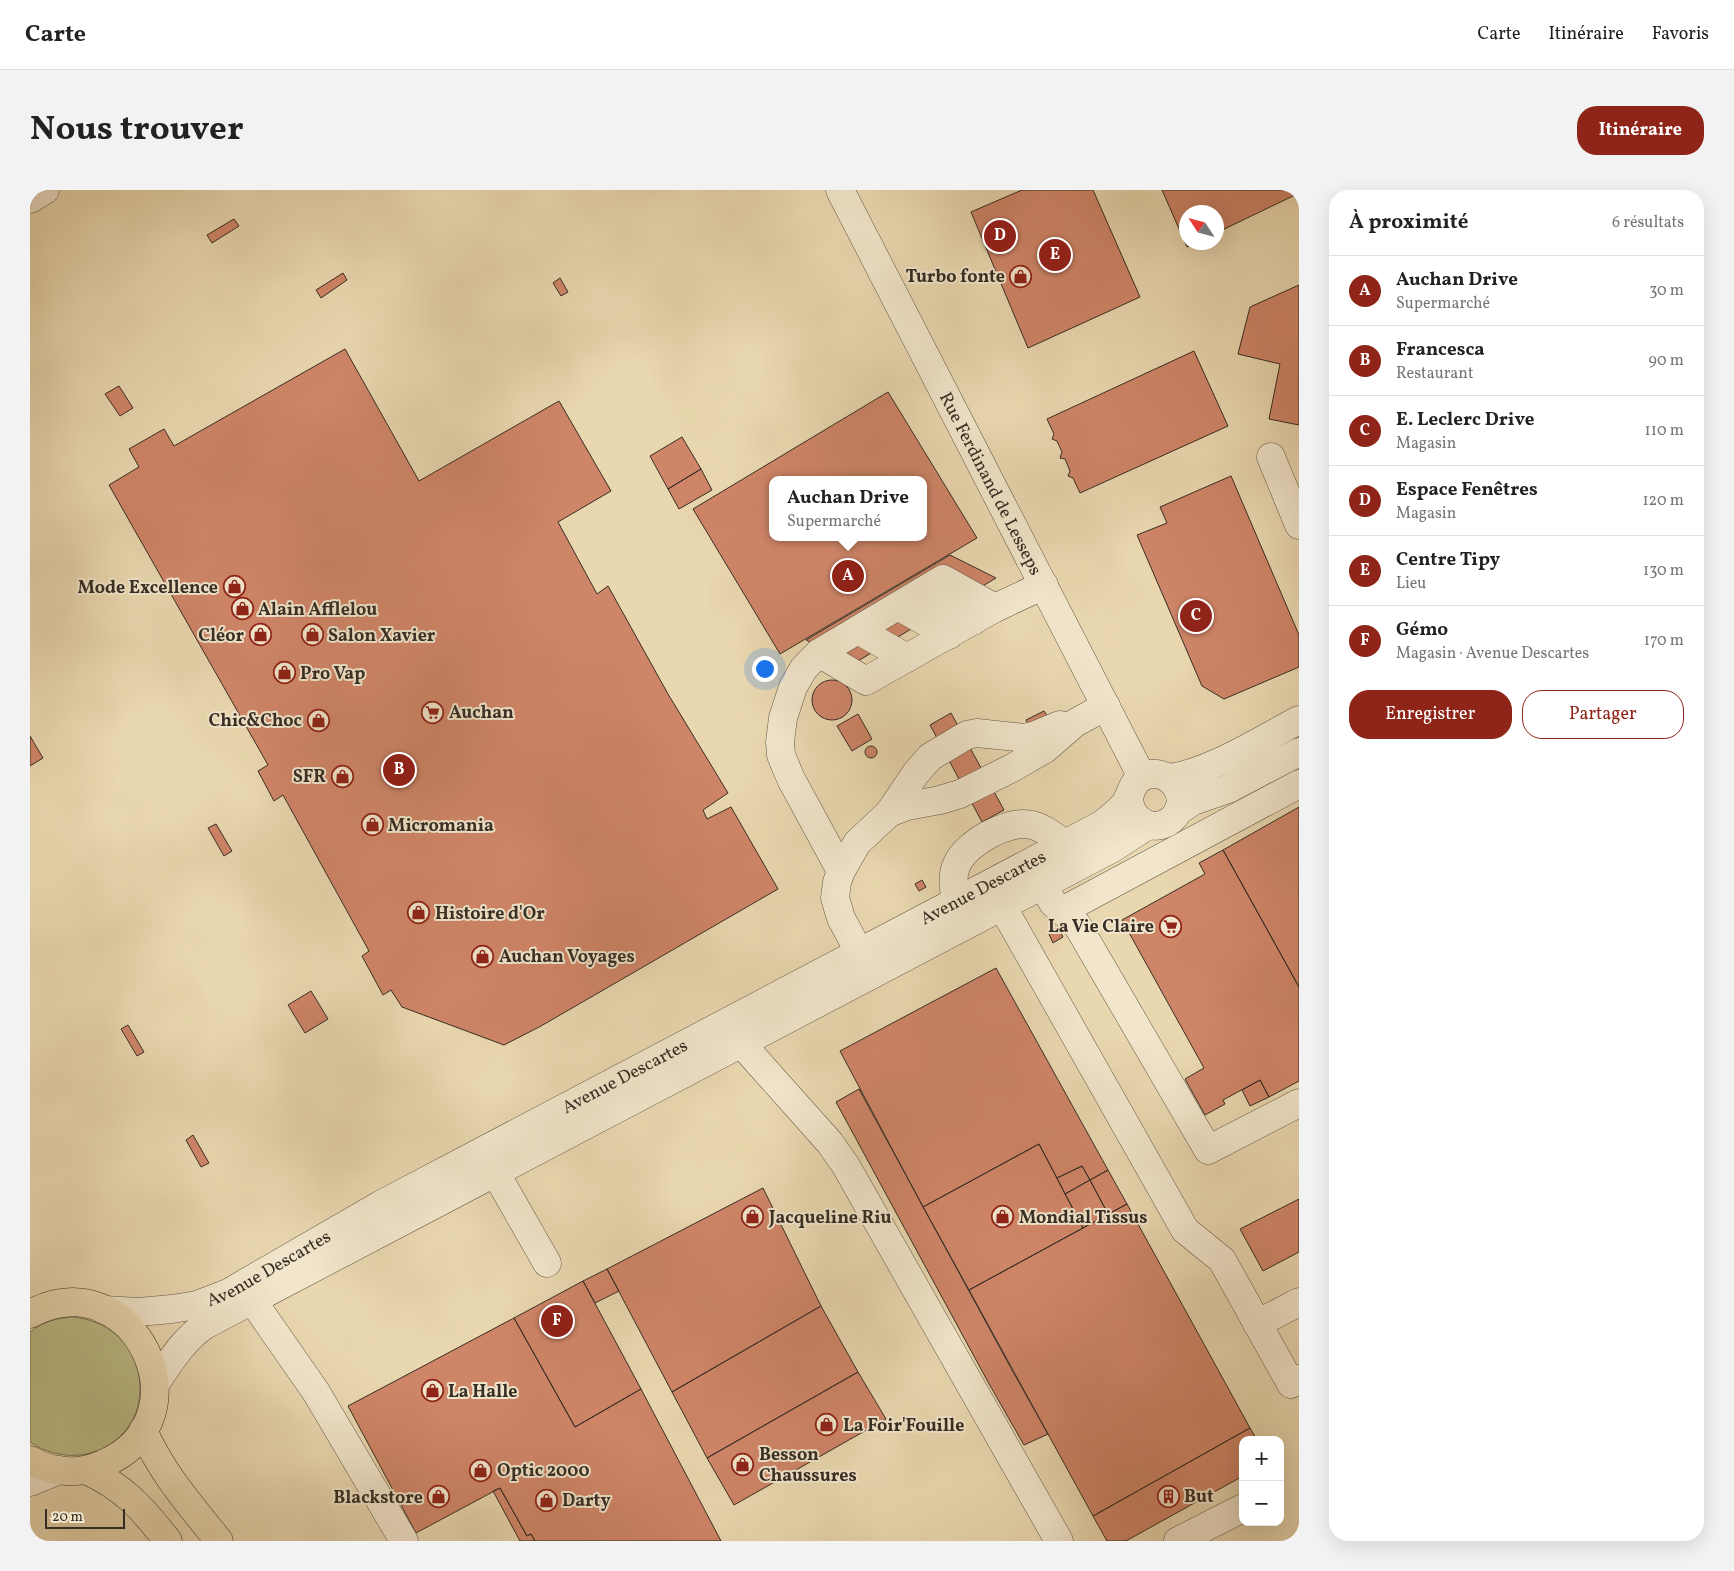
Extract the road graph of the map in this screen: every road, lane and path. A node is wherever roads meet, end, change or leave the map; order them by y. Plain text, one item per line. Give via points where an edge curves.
1 (45, 190) edge
2 (840, 190) edge
3 (30, 199) edge
4 (1271, 457) dead end
5 (1299, 525) edge
6 (1044, 585) junction
7 (984, 615) junction
8 (869, 623) junction
9 (918, 652) junction
10 (1106, 706) junction
11 (1299, 720) edge
12 (1075, 723) junction
13 (1299, 752) edge
14 (1170, 778) junction
15 (1299, 784) edge
16 (1136, 787) junction
17 (889, 813) junction
18 (1176, 814) junction
19 (1148, 825) junction
20 (1065, 844) junction
21 (1189, 844) junction
22 (841, 871) junction
23 (1036, 874) junction
24 (996, 895) junction
25 (956, 902) junction
26 (1062, 912) junction
27 (865, 964) junction
28 (736, 1032) junction
29 (1299, 1103) edge
30 (489, 1162) junction
31 (548, 1262) dead end
32 (30, 1293) edge
33 (252, 1300) junction
34 (1299, 1302) edge
35 (57, 1304) junction
36 (104, 1310) junction
37 (30, 1314) edge
38 (1257, 1324) junction
39 (1299, 1379) edge
40 (155, 1384) junction
41 (143, 1430) junction
42 (30, 1460) edge
43 (59, 1470) junction
44 (86, 1470) junction
45 (30, 1482) edge
46 (1239, 1510) edge
47 (168, 1541) edge
48 (219, 1541) edge
49 (404, 1541) edge
50 (1059, 1541) edge
51 (1178, 1541) edge

1 - 3 street
2 - 6 street, Rue Ferdinand de Lesseps
4 - 5 street
6 - 7 street
6 - 10 street, Rue Ferdinand de Lesseps
7 - 8 street via 943,579
7 - 9 street
8 - 9 street
8 - 9 street
8 - 9 street via 866,681
8 - 22 street via 804,668 793,687 781,730 785,766
10 - 12 street
10 - 16 street, Rue Ferdinand de Lesseps
11 - 14 street via 1207,768
12 - 17 street via 1045,749 1012,768 951,797
12 - 17 street via 1025,738 977,733 967,735 930,757
13 - 18 street, Avenue Descartes via 1234,786 1193,801
14 - 16 street via 1154,774
14 - 18 street via 1180,795
15 - 21 street
16 - 19 street via 1132,812
16 - 20 street, Avenue Descartes via 1110,819
17 - 22 street via 857,843
18 - 19 street, Avenue Descartes via 1164,824
18 - 21 street
19 - 23 street, Avenue Descartes via 1113,848
20 - 23 street, Avenue Descartes
20 - 25 street via 1033,825 1003,828 974,844 961,856 954,872
21 - 26 street
22 - 27 street via 835,898 841,918
23 - 24 street, Avenue Descartes
23 - 26 street
24 - 25 street, Avenue Descartes
24 - 27 street, Avenue Descartes
24 - 38 street via 1185,1230 1222,1260
25 - 27 street, Avenue Descartes
26 - 29 street via 1079,928 1208,1150
27 - 28 street, Avenue Descartes
28 - 30 street, Avenue Descartes
28 - 50 street via 754,1059 830,1143 846,1166
30 - 31 street
30 - 33 street, Avenue Descartes
30 - 36 street, Avenue Descartes via 371,1210 212,1301 154,1311
32 - 35 main road
33 - 40 street, Avenue Descartes via 196,1331
33 - 49 street via 316,1392
34 - 38 street
35 - 36 main road via 84,1304
35 - 37 main road
36 - 40 main road via 127,1324 140,1339 150,1357
38 - 39 street via 1291,1384
40 - 41 main road via 151,1411
41 - 44 main road via 122,1454
41 - 48 main road via 164,1471
42 - 43 main road
43 - 44 main road
43 - 45 street
44 - 47 main road via 125,1492
46 - 51 street

